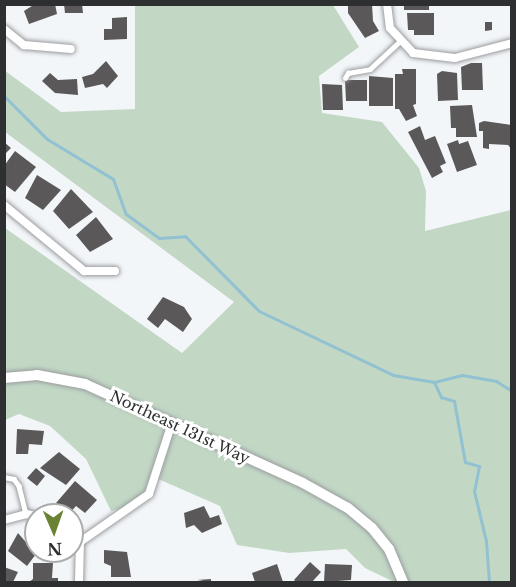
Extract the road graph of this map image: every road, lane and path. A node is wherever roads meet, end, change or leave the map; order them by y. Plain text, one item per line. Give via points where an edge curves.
1 (387, 4) edge
2 (4, 29) edge
3 (399, 42) junction
4 (512, 43) edge
5 (71, 49) dead end
6 (345, 78) dead end
7 (4, 204) edge
8 (115, 271) dead end
9 (4, 378) edge
10 (172, 423) junction
11 (4, 477) edge
12 (24, 506) edge
13 (24, 515) edge
14 (4, 520) edge
15 (84, 535) edge
16 (78, 563) edge
17 (80, 582) edge
18 (403, 582) edge

1 - 3 street via 390,28
2 - 5 street via 24,45
3 - 4 street via 413,53 434,58 455,58
3 - 6 lane via 370,69 350,73
7 - 8 street via 84,271
9 - 10 street, Northeast 131st Way via 37,375 85,384
10 - 15 street via 149,494
10 - 18 street, Northeast 131st Way via 348,508 389,549
11 - 12 lane via 14,479 19,486
13 - 14 street
16 - 17 street

